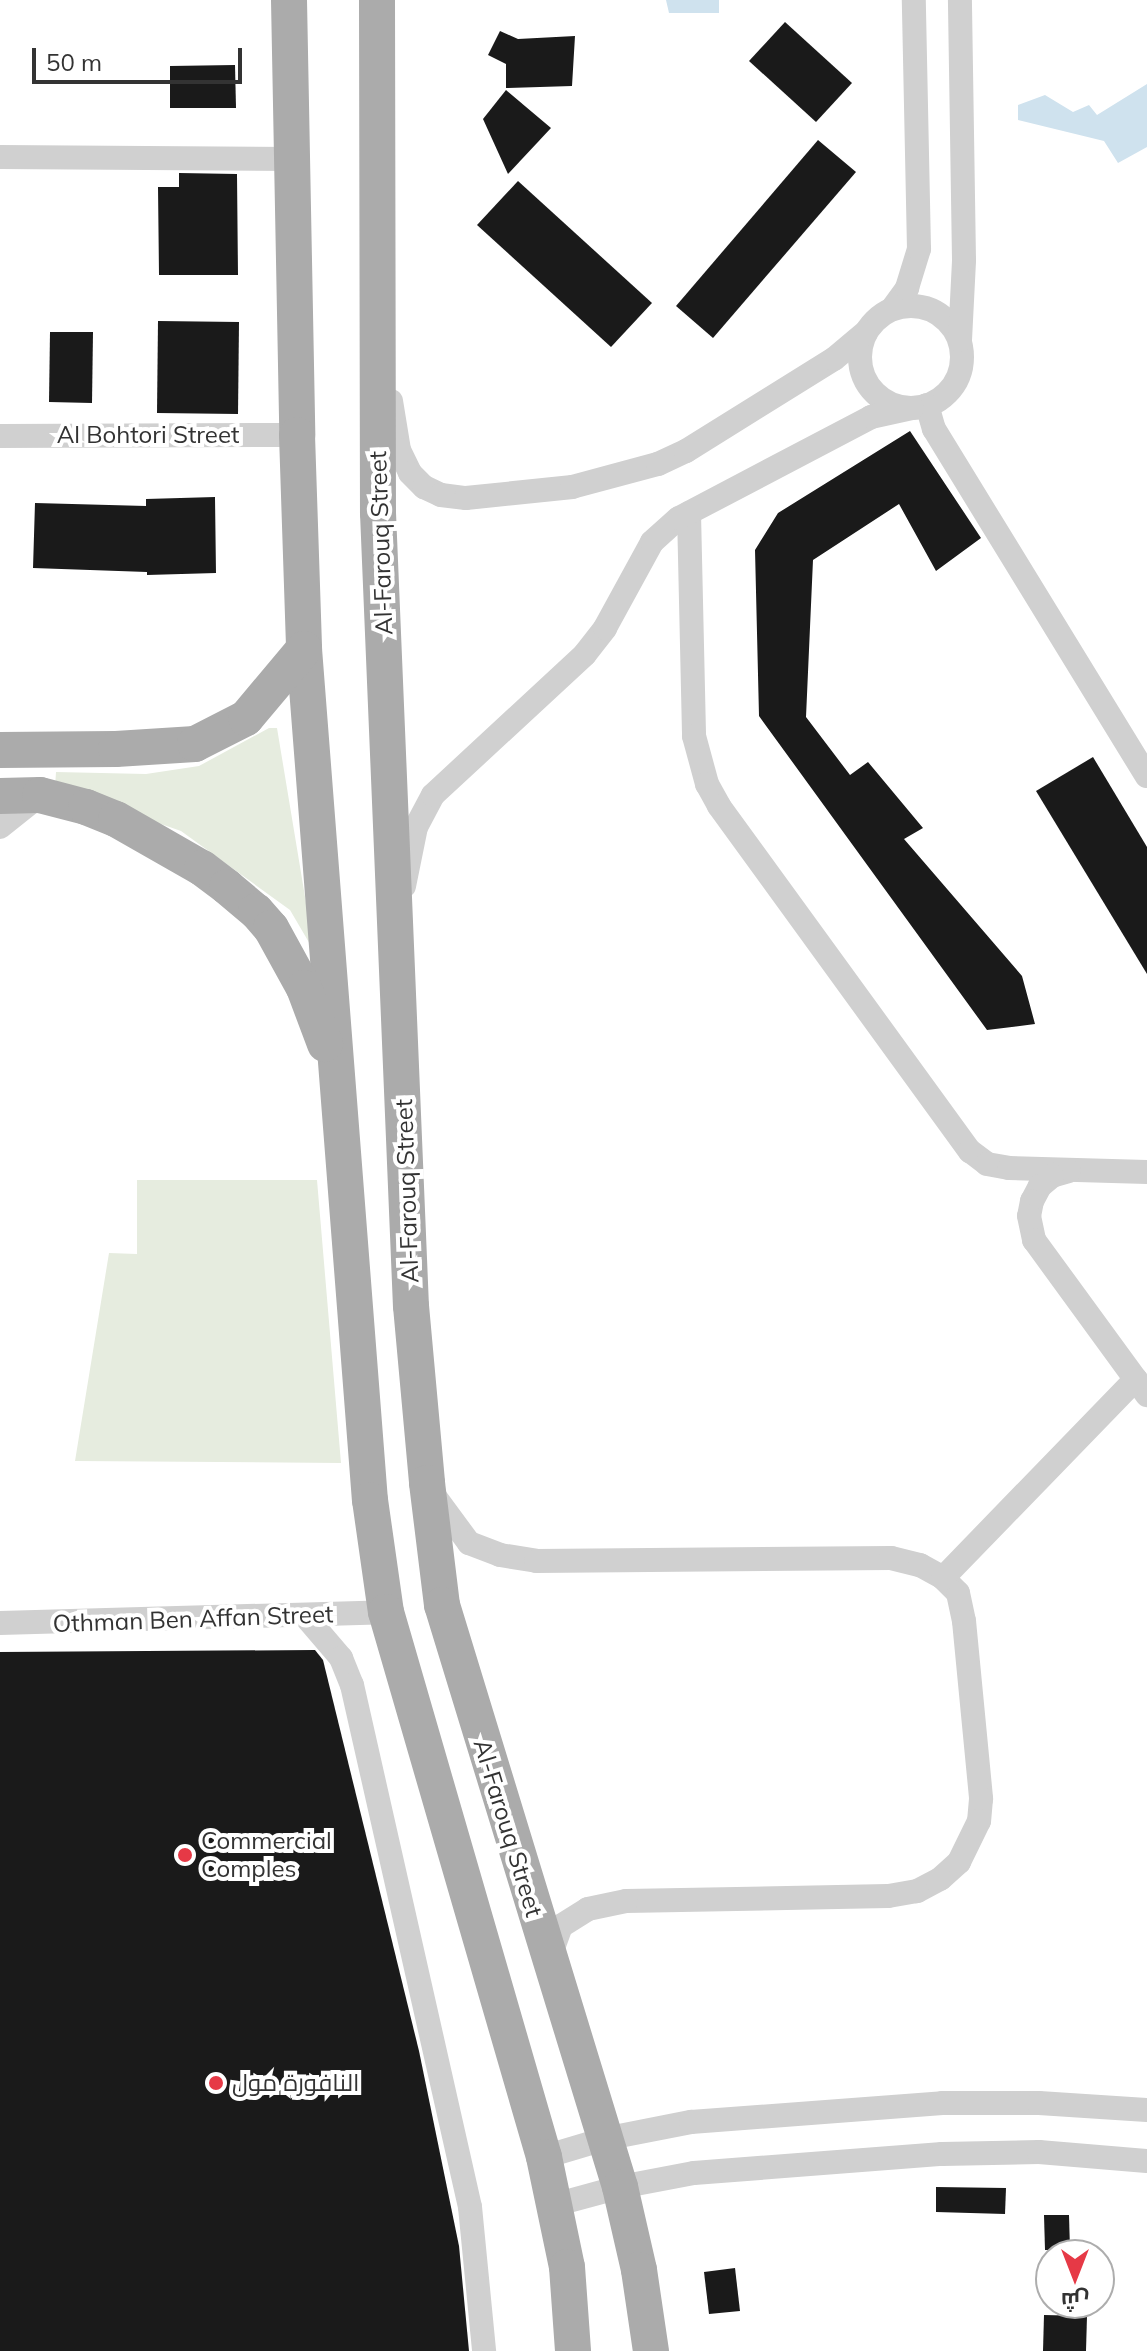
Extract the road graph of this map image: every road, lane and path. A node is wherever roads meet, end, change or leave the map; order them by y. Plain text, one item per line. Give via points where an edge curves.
1 (289, 0) edge
2 (377, 0) edge
3 (914, 0) edge
4 (960, 0) edge
5 (0, 157) edge
6 (294, 159) junction
7 (892, 309) junction
8 (378, 319) junction
9 (866, 332) junction
10 (960, 340) junction
11 (920, 407) junction
12 (297, 435) junction
13 (0, 436) edge
14 (689, 513) junction
15 (304, 649) junction
16 (0, 750) edge
17 (1147, 776) edge
18 (40, 795) junction
19 (0, 796) edge
20 (0, 827) edge
21 (398, 939) junction
22 (340, 1078) junction
23 (1073, 1170) junction
24 (1147, 1172) edge
25 (1142, 1387) edge
26 (427, 1483) junction
27 (943, 1578) junction
28 (386, 1612) junction
29 (306, 1617) junction
30 (0, 1623) edge
31 (548, 1961) junction
32 (1147, 2110) edge
33 (604, 2139) junction
34 (544, 2157) junction
35 (1147, 2161) edge
36 (620, 2187) junction
37 (554, 2205) junction
38 (484, 2351) edge
39 (573, 2351) edge
40 (651, 2351) edge

1 - 6 main road
2 - 8 main road, Al-Farouq Street
3 - 7 street via 919,249 907,288
4 - 10 street
5 - 6 street
6 - 12 main road
7 - 9 street
7 - 10 street via 925,308 940,314
8 - 9 street via 399,450 410,473 441,495 466,498 572,487 658,464 834,359
8 - 21 main road, Al-Farouq Street via 378,513
9 - 11 street via 860,349 867,383 894,405
10 - 11 street via 963,356 953,386
11 - 14 street via 871,417
11 - 17 street
12 - 13 street, Al Bohtori Street
12 - 15 main road
14 - 21 street via 652,542 585,654 433,795 416,827
14 - 23 street via 694,736 713,795 970,1151 987,1164
15 - 16 main road via 246,718 195,744
15 - 22 main road
18 - 19 main road
18 - 20 street
18 - 22 main road via 116,819 202,868 256,911 290,959
21 - 26 main road, Al-Farouq Street via 411,1306
22 - 28 main road via 370,1500
23 - 24 street
23 - 25 street via 1040,1186 1029,1216 1034,1240
25 - 27 street
26 - 27 street via 469,1543 500,1555 536,1561 891,1558
26 - 31 main road, Al-Farouq Street via 442,1605
27 - 31 street via 958,1593 964,1621 981,1799 979,1821 959,1862 917,1891 888,1896 626,1901 588,1909 561,1926
28 - 29 street, Othman Ben Affan Street
28 - 34 main road
29 - 30 street, Othman Ben Affan Street
29 - 38 street via 341,1658 352,1685 470,2207
31 - 33 main road, Al-Farouq Street
32 - 33 street via 942,2103 691,2122
33 - 34 street
33 - 36 main road, Al-Farouq Street
34 - 37 main road
35 - 36 street via 1039,2152 942,2154 694,2173
36 - 37 street
36 - 40 main road, Al-Farouq Street
37 - 39 main road via 567,2267

